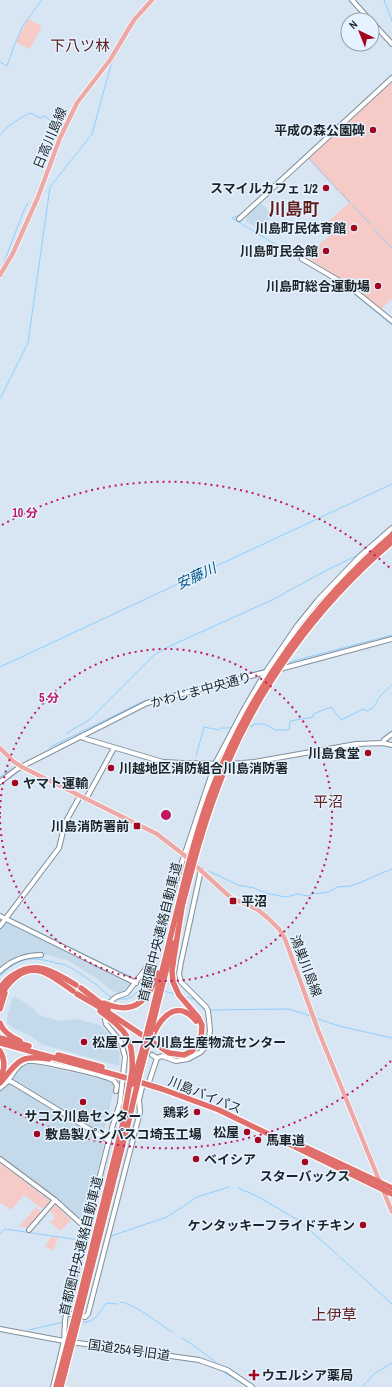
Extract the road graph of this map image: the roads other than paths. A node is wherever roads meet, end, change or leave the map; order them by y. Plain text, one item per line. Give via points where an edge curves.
1 (152, 0) edge
2 (352, 0) edge
3 (363, 12) edge
4 (380, 31) edge
5 (392, 44) edge
6 (392, 78) edge
7 (239, 219) dead end
8 (302, 259) dead end
9 (0, 275) edge
10 (392, 321) edge
11 (392, 528) edge
12 (392, 535) edge
13 (392, 542) edge
14 (392, 639) edge
15 (265, 673) junction
16 (392, 734) edge
17 (81, 736) junction
18 (383, 743) junction
19 (392, 745) edge
20 (0, 748) edge
21 (114, 748) junction
22 (215, 764) junction
23 (22, 767) junction
24 (0, 782) edge
25 (80, 796) junction
26 (86, 799) junction
27 (184, 855) junction
28 (190, 867) junction
29 (201, 870) junction
30 (183, 901) junction
31 (0, 916) edge
32 (6, 919) junction
33 (0, 926) edge
34 (41, 955) dead end
35 (164, 961) junction
36 (0, 971) edge
37 (137, 981) junction
38 (2, 988) edge
39 (159, 990) junction
40 (0, 996) edge
41 (83, 998) junction
42 (96, 999) junction
43 (113, 999) dead end
44 (0, 1010) edge
45 (105, 1019) dead end
46 (0, 1023) edge
47 (151, 1030) junction
48 (0, 1038) edge
49 (0, 1043) edge
50 (32, 1047) junction
51 (0, 1051) edge
52 (152, 1055) tunnel mouth
53 (157, 1058) junction
54 (73, 1063) junction
55 (138, 1073) junction
56 (123, 1075) junction
57 (0, 1077) edge
58 (8, 1081) junction
59 (146, 1082) junction
60 (0, 1083) edge
61 (0, 1088) edge
62 (116, 1091) dead end
63 (124, 1127) junction
64 (109, 1141) junction
65 (0, 1159) edge
66 (381, 1183) junction
67 (392, 1188) edge
68 (383, 1190) junction
69 (392, 1194) edge
70 (55, 1200) junction
71 (392, 1212) edge
72 (87, 1229) junction
73 (29, 1230) dead end
74 (78, 1312) junction
75 (66, 1313) junction
76 (0, 1329) edge
77 (64, 1341) junction
78 (53, 1387) edge
79 (56, 1387) edge
80 (61, 1387) edge
81 (252, 1387) edge

1 - 9 main road, 日高川島線 via 134,20 110,60 77,102 61,134 38,197 13,254
2 - 3 street
4 - 5 street
6 - 7 street
8 - 10 street via 350,288
11 - 15 street via 322,595
12 - 28 highway, 首都圏中央連絡自動車道, bridge via 328,597 268,677 215,780
13 - 28 highway, 首都圏中央連絡自動車道, bridge via 332,601 273,678 250,716 222,775
14 - 15 street, かわじま中央通り
15 - 17 street, かわじま中央通り via 153,701
15 - 22 street
16 - 18 street
17 - 21 street via 86,740
17 - 23 street, かわじま中央通り
18 - 19 street
18 - 22 street via 345,745 254,762
20 - 23 main road, 鴻巣川島線
21 - 22 street via 163,762
21 - 26 street
22 - 27 street
23 - 24 street, かわじま中央通り
23 - 25 main road, 鴻巣川島線
25 - 26 main road, 鴻巣川島線
25 - 32 street via 66,823 59,848
26 - 27 main road, 鴻巣川島線 via 152,831
27 - 29 main road, 鴻巣川島線
27 - 37 street via 151,962
28 - 30 highway, 首都圏中央連絡自動車道
28 - 35 highway, 首都圏中央連絡自動車道
29 - 53 street via 181,962 180,978 206,1007 209,1037 201,1052 188,1060 176,1061 162,1056
29 - 66 main road, 鴻巣川島線 via 230,897 258,910 283,934 318,1030
30 - 39 highway, 首都圏中央連絡自動車道
30 - 41 highway via 172,971 178,994 198,1017 202,1030 199,1044 192,1051 184,1055 162,1050
31 - 32 street
32 - 33 street
32 - 37 street
34 - 36 street via 20,958
35 - 39 highway, 首都圏中央連絡自動車道
35 - 42 highway via 146,998 134,1006 116,1007
37 - 43 street via 125,995
38 - 40 highway
38 - 41 highway via 22,973 41,971
38 - 42 highway via 10,977 21,969 33,967 46,969
38 - 44 highway
39 - 47 highway, 首都圏中央連絡自動車道
41 - 55 highway via 118,1025 127,1036
42 - 47 highway via 172,1051 188,1049 198,1038 199,1030 193,1016 177,1010 166,1015
45 - 56 street via 125,1052
46 - 50 highway via 9,1035
47 - 55 highway, 首都圏中央連絡自動車道, bridge
48 - 50 highway, 川島バイパス
49 - 54 highway, 川島バイパス
50 - 56 highway, 川島バイパス
51 - 57 highway via 5,1065
52 - 53 street
53 - 59 street
54 - 56 highway, 川島バイパス
54 - 60 highway via 38,1057 26,1058 18,1062
55 - 63 highway, bridge
55 - 63 highway, 首都圏中央連絡自動車道, bridge via 131,1112
56 - 59 highway, 川島バイパス
56 - 64 street via 120,1103
58 - 61 street
58 - 62 street via 20,1065 33,1061 113,1080
58 - 64 street
59 - 66 highway, 川島バイパス via 221,1107
59 - 68 highway, 川島バイパス via 219,1110
59 - 75 street via 139,1100 140,1112 88,1314 85,1317
63 - 74 highway, 首都圏中央連絡自動車道
64 - 72 street
65 - 70 street
66 - 67 highway, 川島バイパス
66 - 68 main road, 鴻巣川島線
68 - 69 highway, 川島バイパス
68 - 71 main road, 鴻巣川島線
70 - 72 street
70 - 73 street
72 - 75 street
74 - 79 highway, 首都圏中央連絡自動車道, bridge
74 - 80 highway, 首都圏中央連絡自動車道, bridge
75 - 77 street
76 - 77 street, 国道254号旧道
77 - 78 street
77 - 81 street, 国道254号旧道 via 199,1360 227,1370

